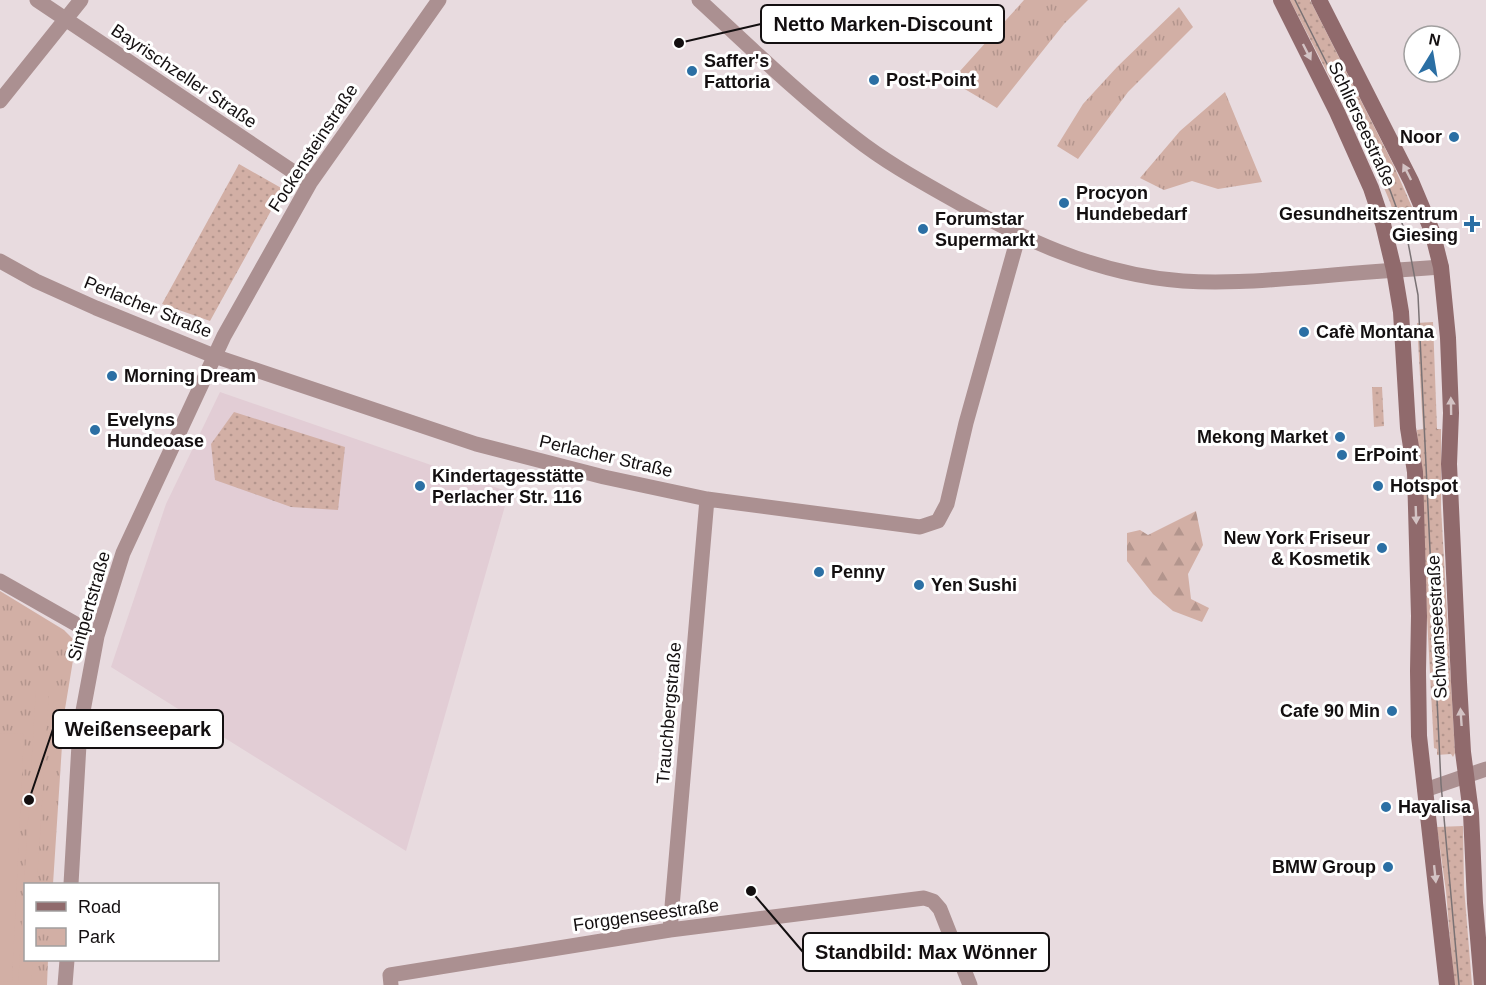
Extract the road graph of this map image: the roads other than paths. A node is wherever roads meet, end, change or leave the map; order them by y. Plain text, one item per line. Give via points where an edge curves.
1 (37, 0) edge
2 (81, 0) edge
3 (439, 0) edge
4 (699, 0) edge
5 (1281, 0) edge
6 (1320, 0) edge
7 (64, 20) junction
8 (0, 101) edge
9 (310, 183) junction
10 (1019, 234) junction
11 (0, 261) edge
12 (1441, 267) junction
13 (1394, 270) junction
14 (214, 356) junction
15 (707, 499) junction
16 (0, 581) edge
17 (97, 636) junction
18 (1486, 769) edge
19 (1466, 775) junction
20 (1425, 790) junction
21 (71, 883) edge
22 (670, 930) junction
23 (67, 961) edge
24 (65, 985) edge
25 (391, 985) edge
26 (970, 985) edge
27 (1447, 985) edge
28 (1482, 985) edge

1 - 7 street, Bayrischzeller Straße
2 - 7 street
3 - 9 street, Fockensteinstraße
4 - 10 street via 856,140 911,176
5 -> 13 main road, Schlierseestraße via 1371,188
12 -> 6 main road, Schlierseestraße via 1432,231 1411,181
7 - 8 street
7 - 9 street, Bayrischzeller Straße
9 - 14 street, Fockensteinstraße
10 - 13 street via 1099,266 1183,281 1264,280
10 - 15 street, Perlacher Straße via 947,504 938,521 914,527
11 - 14 street, Perlacher Straße via 96,308
12 - 13 street
19 -> 12 main road, Schwanseestraße via 1449,464 1448,338
13 -> 20 main road, Schwanseestraße via 1414,472 1418,704
14 - 15 street, Perlacher Straße via 494,449
14 - 17 street, Sintpertstraße via 123,554
15 - 22 street, Trauchbergstraße
16 - 17 street
17 - 21 street, Sintpertstraße via 80,727
18 - 19 street
19 - 20 street
19 - 28 main road, Schwanseestraße
20 -> 27 main road, Schwanseestraße
22 - 25 street, Forggenseestraße via 390,975
22 - 26 street, Forggenseestraße via 924,898 940,909
23 - 24 street

